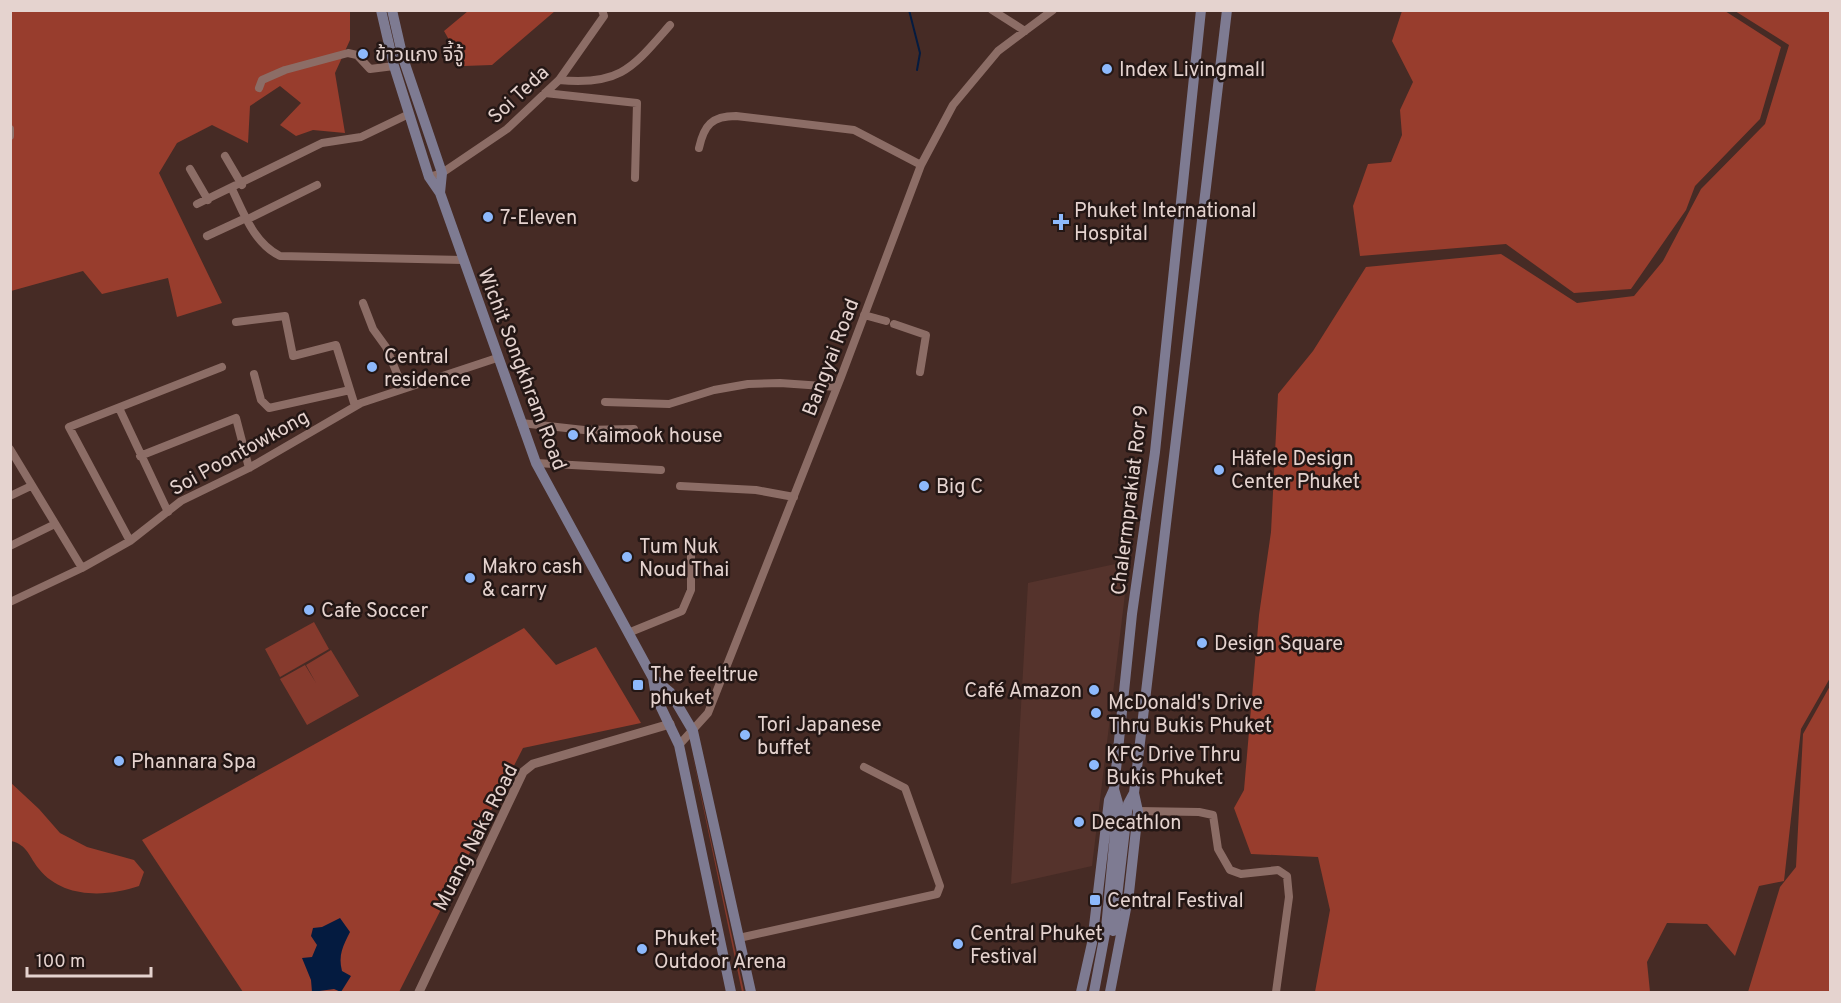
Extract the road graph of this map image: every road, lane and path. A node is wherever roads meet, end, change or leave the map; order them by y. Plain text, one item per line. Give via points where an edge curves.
1 (381, 10) edge
2 (392, 10) edge
3 (602, 10) edge
4 (992, 10) edge
5 (1053, 10) edge
6 (1201, 10) edge
7 (1227, 10) edge
8 (670, 25) dead end
9 (1025, 31) junction
10 (394, 66) junction
11 (560, 80) junction
12 (259, 88) dead end
13 (544, 93) junction
14 (409, 114) junction
15 (10, 129) edge
16 (10, 136) edge
17 (699, 148) dead end
18 (225, 156) dead end
19 (921, 165) junction
20 (190, 169) dead end
21 (442, 173) junction
22 (429, 177) junction
23 (635, 178) dead end
24 (242, 184) junction
25 (317, 185) dead end
26 (232, 189) junction
27 (440, 193) junction
28 (208, 200) junction
29 (197, 204) dead end
30 (247, 218) junction
31 (207, 236) dead end
32 (463, 260) junction
33 (363, 303) dead end
34 (864, 315) junction
35 (885, 321) dead end
36 (236, 322) dead end
37 (894, 324) dead end
38 (497, 358) junction
39 (222, 367) dead end
40 (920, 372) dead end
41 (254, 374) dead end
42 (837, 387) junction
43 (403, 388) junction
44 (350, 390) junction
45 (605, 402) dead end
46 (355, 406) junction
47 (119, 408) junction
48 (520, 423) junction
49 (634, 429) dead end
50 (10, 449) edge
51 (140, 456) junction
52 (536, 463) junction
53 (249, 468) junction
54 (661, 470) dead end
55 (31, 486) junction
56 (680, 486) dead end
57 (10, 496) edge
58 (794, 497) junction
59 (168, 512) junction
60 (55, 524) junction
61 (130, 541) junction
62 (10, 546) edge
63 (691, 554) dead end
64 (82, 568) junction
65 (10, 602) edge
66 (628, 633) junction
67 (652, 678) junction
68 (670, 724) junction
69 (693, 731) junction
70 (679, 745) junction
71 (864, 767) dead end
72 (1114, 789) junction
73 (1134, 793) junction
74 (1138, 811) junction
75 (739, 938) junction
76 (419, 993) edge
77 (731, 993) edge
78 (751, 993) edge
79 (1081, 993) edge
80 (1094, 993) edge
81 (1101, 993) edge
82 (1110, 993) edge
83 (1276, 993) edge

1 - 10 main road, Wichit Songkhram Road
2 - 21 main road, Wichit Songkhram Road
3 - 11 street, Soi Teda via 604,16
4 - 9 street
5 - 9 street, Bangyai Road
6 - 72 main road, Chalermprakiat Ror 9 via 1155,452 1132,614
7 - 73 main road, Chalermprakiat Ror 9
8 - 11 street via 637,63 621,74 598,80
9 - 19 street, Bangyai Road via 998,51 953,105
10 - 12 street via 370,69 357,55 348,53 276,73 262,80
10 - 14 main road, Wichit Songkhram Road
11 - 13 street, Soi Teda
13 - 21 street, Soi Teda via 507,129
13 - 23 street via 637,103
14 - 22 main road, Wichit Songkhram Road
14 - 24 street via 361,137 322,144
15 - 16 street
17 - 19 street via 711,121 736,116 854,130
18 - 24 street
19 - 34 street, Bangyai Road
20 - 28 street
21 - 22 street, Soi Teda
21 - 27 main road, Wichit Songkhram Road
22 - 27 main road, Wichit Songkhram Road
24 - 26 street
25 - 30 street
26 - 28 street
26 - 30 street
27 - 32 main road, Wichit Songkhram Road
28 - 29 street
30 - 31 street
30 - 32 street via 255,235 280,256
32 - 38 main road, Wichit Songkhram Road
33 - 43 street
34 - 35 street
34 - 42 street, Bangyai Road
36 - 44 street via 285,316 292,356 336,345
37 - 40 street via 926,335
38 - 43 street, Soi Poontowkong
38 - 48 main road, Wichit Songkhram Road
39 - 47 street
41 - 44 street via 261,400 269,408
42 - 45 street via 748,384 669,404
42 - 58 street, Bangyai Road
43 - 46 street, Soi Poontowkong
44 - 46 street
46 - 53 street, Soi Poontowkong
47 - 51 street
47 - 61 street via 69,427
48 - 49 street via 584,430
48 - 52 main road, Wichit Songkhram Road
50 - 55 street
51 - 53 street via 236,418
51 - 59 street
52 - 54 street
52 - 66 main road, Wichit Songkhram Road
53 - 59 street, Soi Poontowkong via 181,501
55 - 57 street
55 - 60 street
56 - 58 street via 748,489
58 - 69 street, Bangyai Road via 708,713
59 - 61 street, Soi Poontowkong
60 - 62 street
60 - 64 street
61 - 64 street, Soi Poontowkong
63 - 66 street via 691,590 682,611
64 - 65 street, Soi Poontowkong
66 - 67 main road, Wichit Songkhram Road
67 - 68 main road, Wichit Songkhram Road via 656,697
67 - 69 main road, Wichit Songkhram Road via 670,692
68 - 70 main road, Wichit Songkhram Road
68 - 76 street, Muang Naka Road via 533,764 523,772
69 - 70 street, Bangyai Road
69 - 75 main road, Wichit Songkhram Road
70 - 77 main road, Wichit Songkhram Road
71 - 75 street via 905,788 940,886 938,894
72 - 79 main road, Chalermprakiat Ror 9 via 1109,800 1092,944
72 - 80 main road via 1118,803 1107,917
73 - 74 main road, Chalermprakiat Ror 9
73 - 81 main road via 1128,804
74 - 82 main road, Chalermprakiat Ror 9 via 1125,916
74 - 83 street via 1213,815 1218,849 1230,870 1241,874 1278,870 1287,876 1289,897
75 - 78 main road, Wichit Songkhram Road

